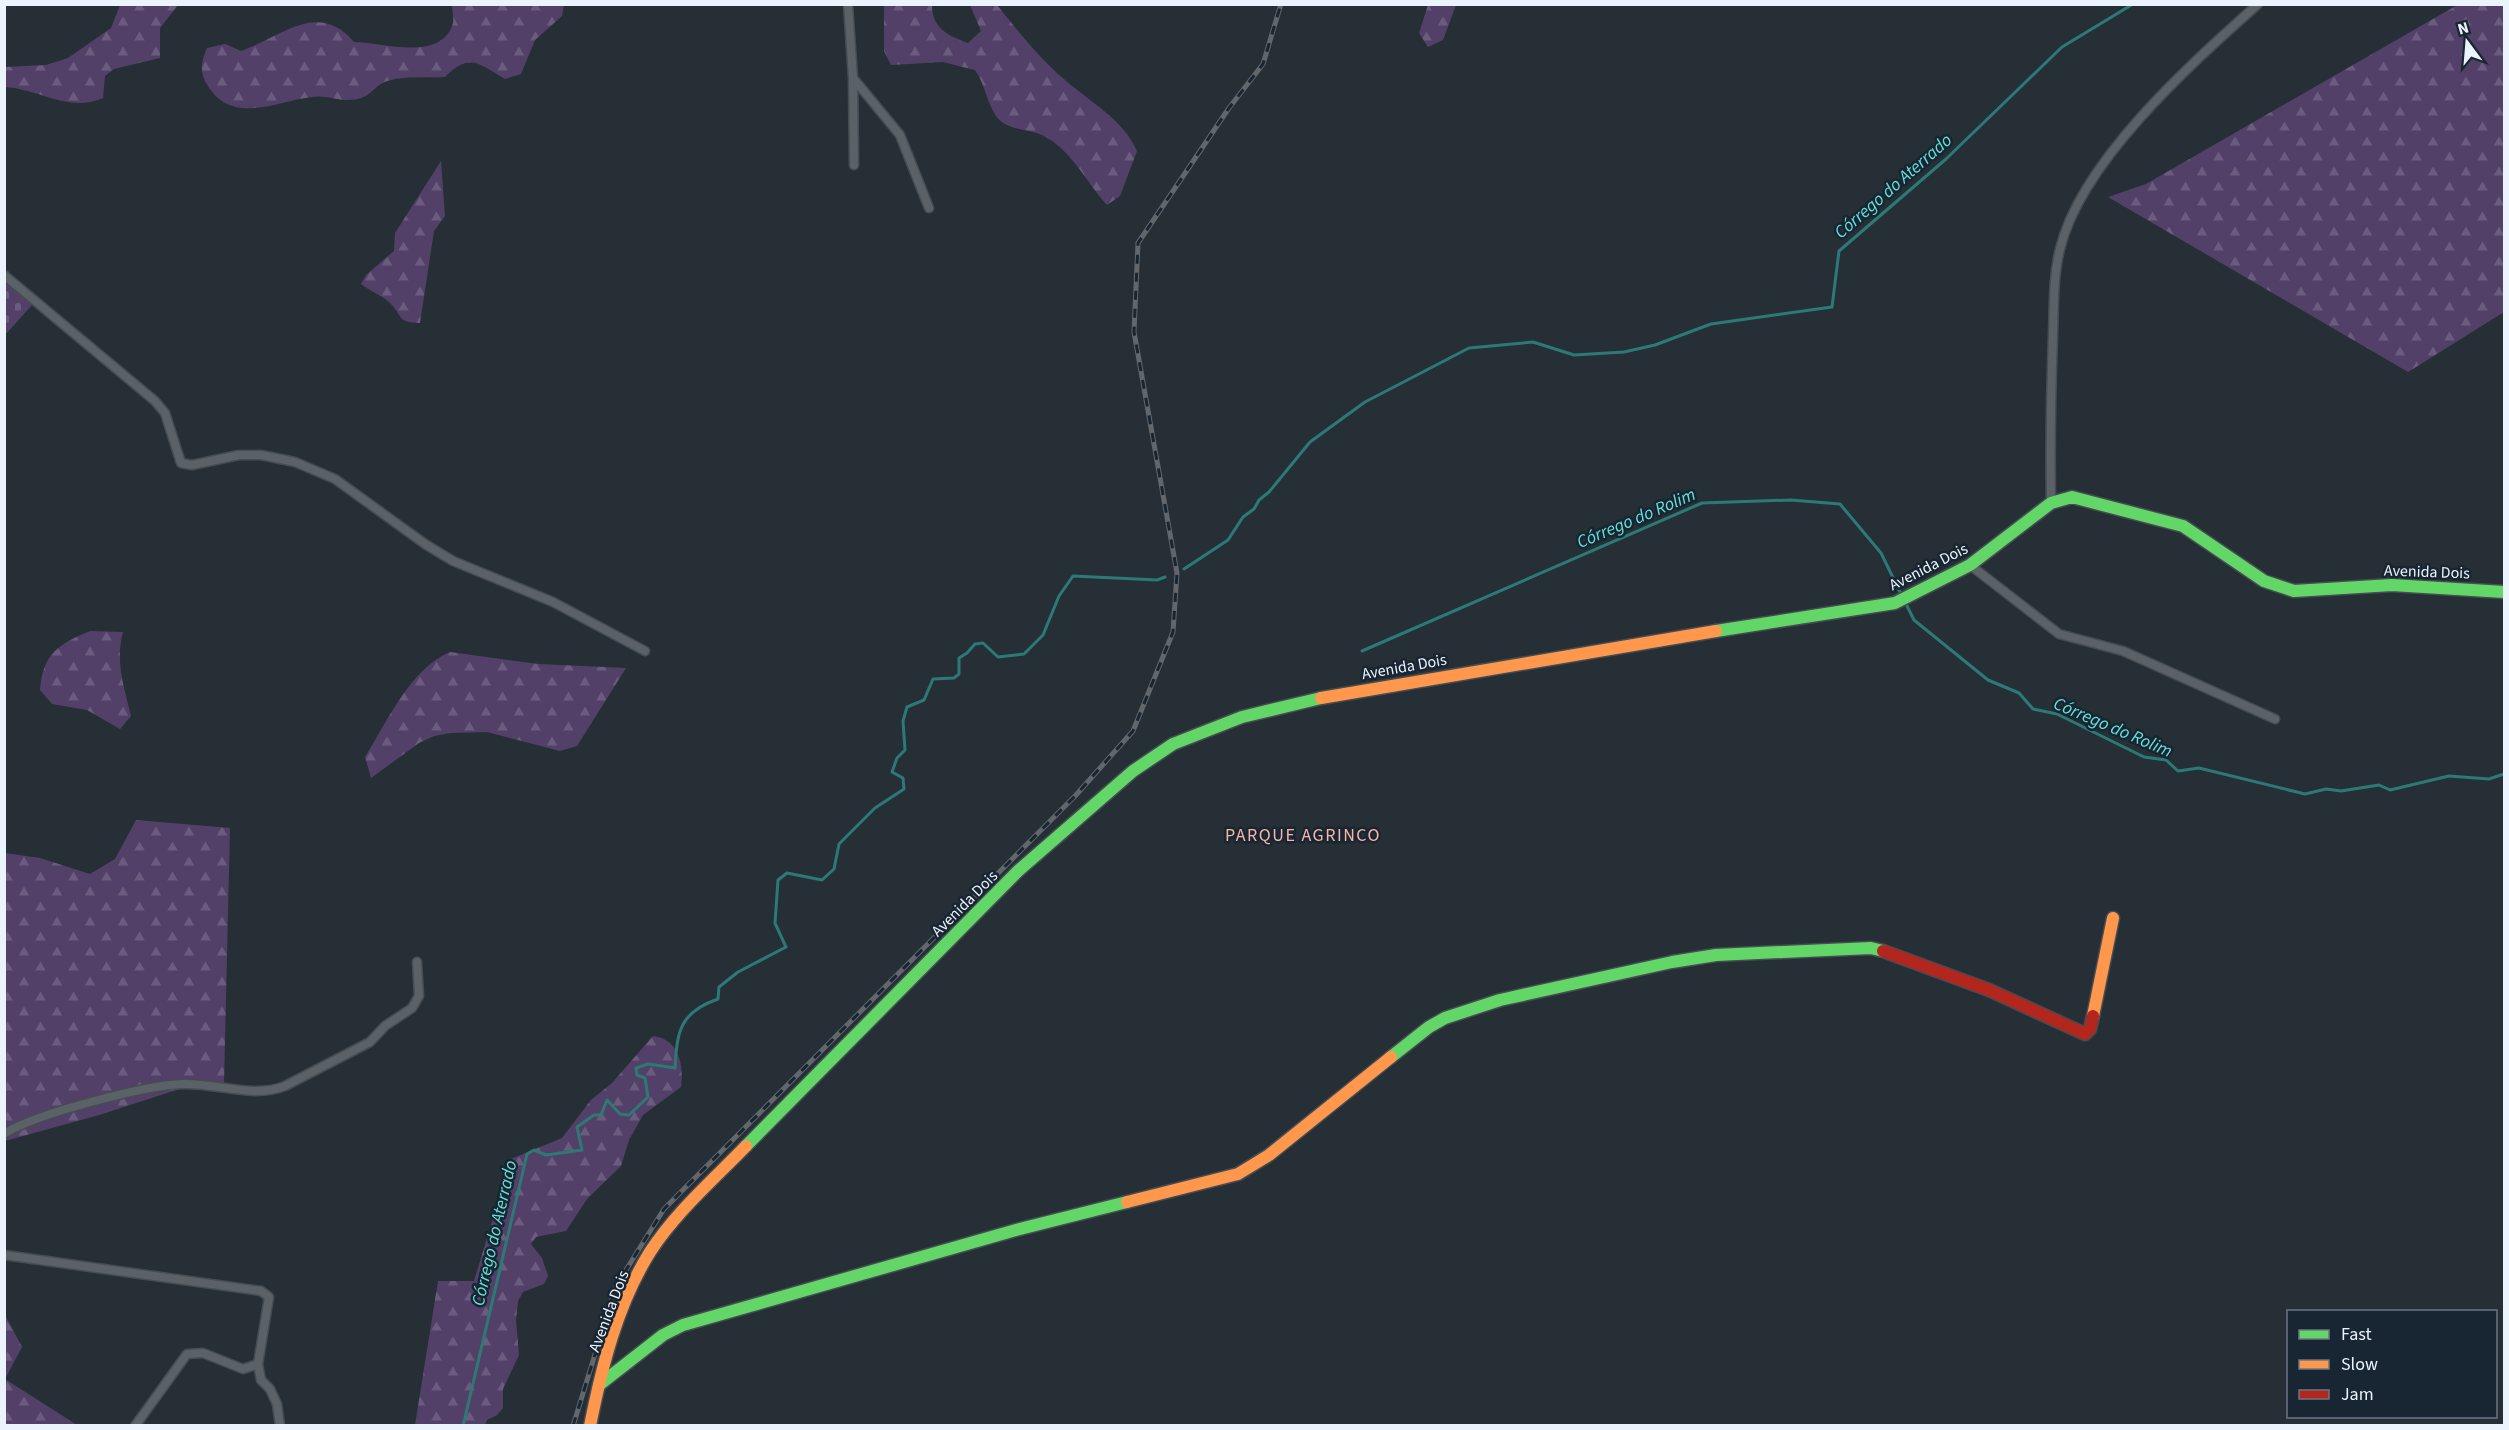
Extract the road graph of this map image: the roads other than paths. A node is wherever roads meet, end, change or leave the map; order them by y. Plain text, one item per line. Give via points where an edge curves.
1 (848, 4) edge
2 (2258, 4) edge
3 (853, 78) junction
4 (854, 165) dead end
5 (929, 208) dead end
6 (4, 275) edge
7 (2051, 503) junction
8 (1970, 565) junction
9 (2505, 592) edge
10 (645, 651) dead end
11 (2275, 719) dead end
12 (2113, 918) dead end
13 (417, 962) dead end
14 (4, 1134) edge
15 (4, 1255) edge
16 (258, 1364) junction
17 (598, 1386) junction
18 (135, 1425) edge
19 (280, 1425) edge
20 (590, 1425) edge

1 - 3 street
2 - 7 street via 2158,100 2104,165 2069,222 2056,275 2049,427
3 - 4 street
3 - 5 street via 900,135
6 - 10 street via 155,401 165,412 181,463 192,465 239,455 295,462 335,479 453,561 553,602
7 - 8 street, Avenida Dois
7 - 9 street, Avenida Dois via 2082,498 2182,526 2264,581 2294,591 2392,585
8 - 11 street via 2059,633 2123,651
8 - 17 street, Avenida Dois via 1897,602 1318,698 1242,717 1173,744 1133,771 1018,872 686,1207 651,1251 638,1276
12 - 17 street via 2090,1029 2085,1034 1989,990 1871,948 1694,958 1466,1009 1429,1027 1269,1155 1238,1174 1016,1230 683,1325 663,1335
13 - 14 street via 419,996 412,1008 370,1042 285,1086 258,1091 180,1084 99,1101
15 - 16 street via 261,1291 269,1297
16 - 18 street via 243,1369 202,1353 187,1354
16 - 19 street via 261,1380 277,1404
17 - 20 street, Avenida Dois

